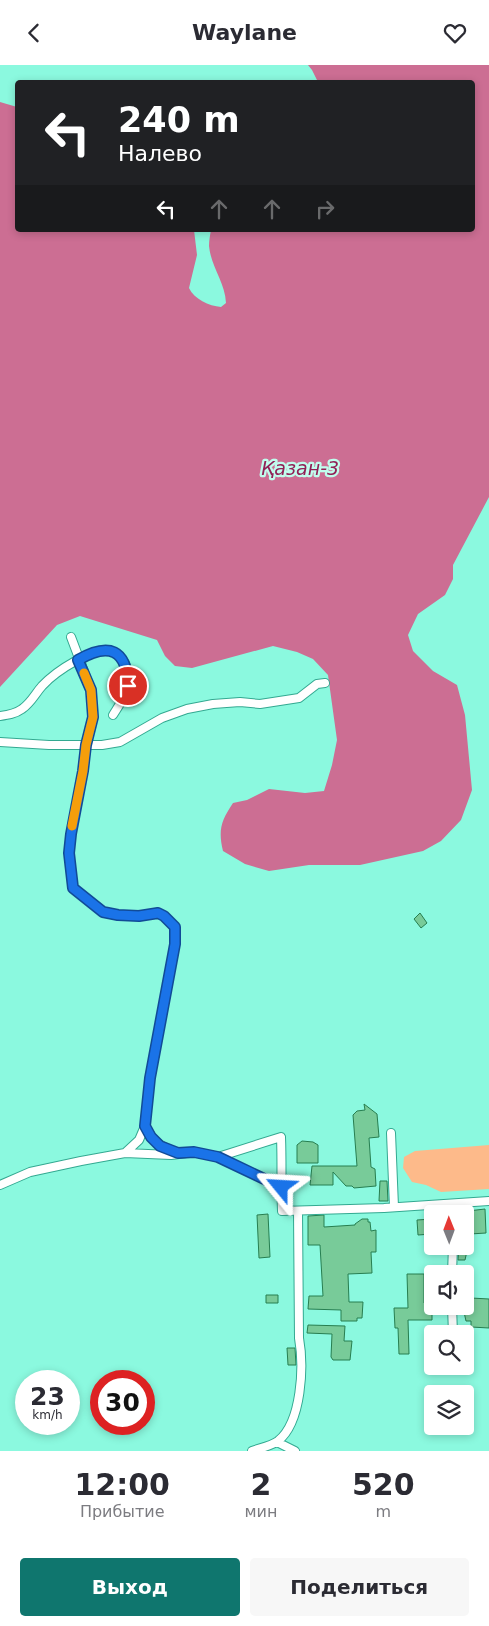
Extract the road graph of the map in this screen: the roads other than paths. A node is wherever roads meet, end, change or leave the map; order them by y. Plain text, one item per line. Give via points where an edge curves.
1 (71, 637) dead end
2 (78, 660) junction
3 (325, 683) dead end
4 (113, 715) dead end
5 (0, 716) edge
6 (0, 742) edge
7 (86, 745) junction
8 (145, 1126) junction
9 (391, 1133) dead end
10 (125, 1153) junction
11 (178, 1153) junction
12 (218, 1157) junction
13 (0, 1185) edge
14 (281, 1187) junction
15 (489, 1201) edge
16 (453, 1204) joint
17 (394, 1207) junction
18 (298, 1211) junction
19 (277, 1442) junction
20 (252, 1451) edge
21 (295, 1451) edge

1 - 2 street
2 - 4 street via 92,652 106,650 123,660 128,672 128,686
2 - 5 street via 52,676 22,709
2 - 7 street via 91,690 93,717
3 - 7 street via 317,684 298,698 187,709 162,718 120,742
6 - 7 street
7 - 8 street via 69,853 73,888 103,912 139,916 158,913 175,927 175,944 150,1078
8 - 10 street via 139,1140
8 - 11 street via 160,1146
9 - 17 street
10 - 11 street
10 - 13 street via 30,1173
11 - 12 street via 194,1152
12 - 14 street
12 - 14 street via 281,1137
14 - 18 street via 282,1211
15 - 16 street
16 - 17 street
17 - 18 street
18 - 19 street via 301,1382 294,1415 288,1430
19 - 20 street
19 - 21 street

